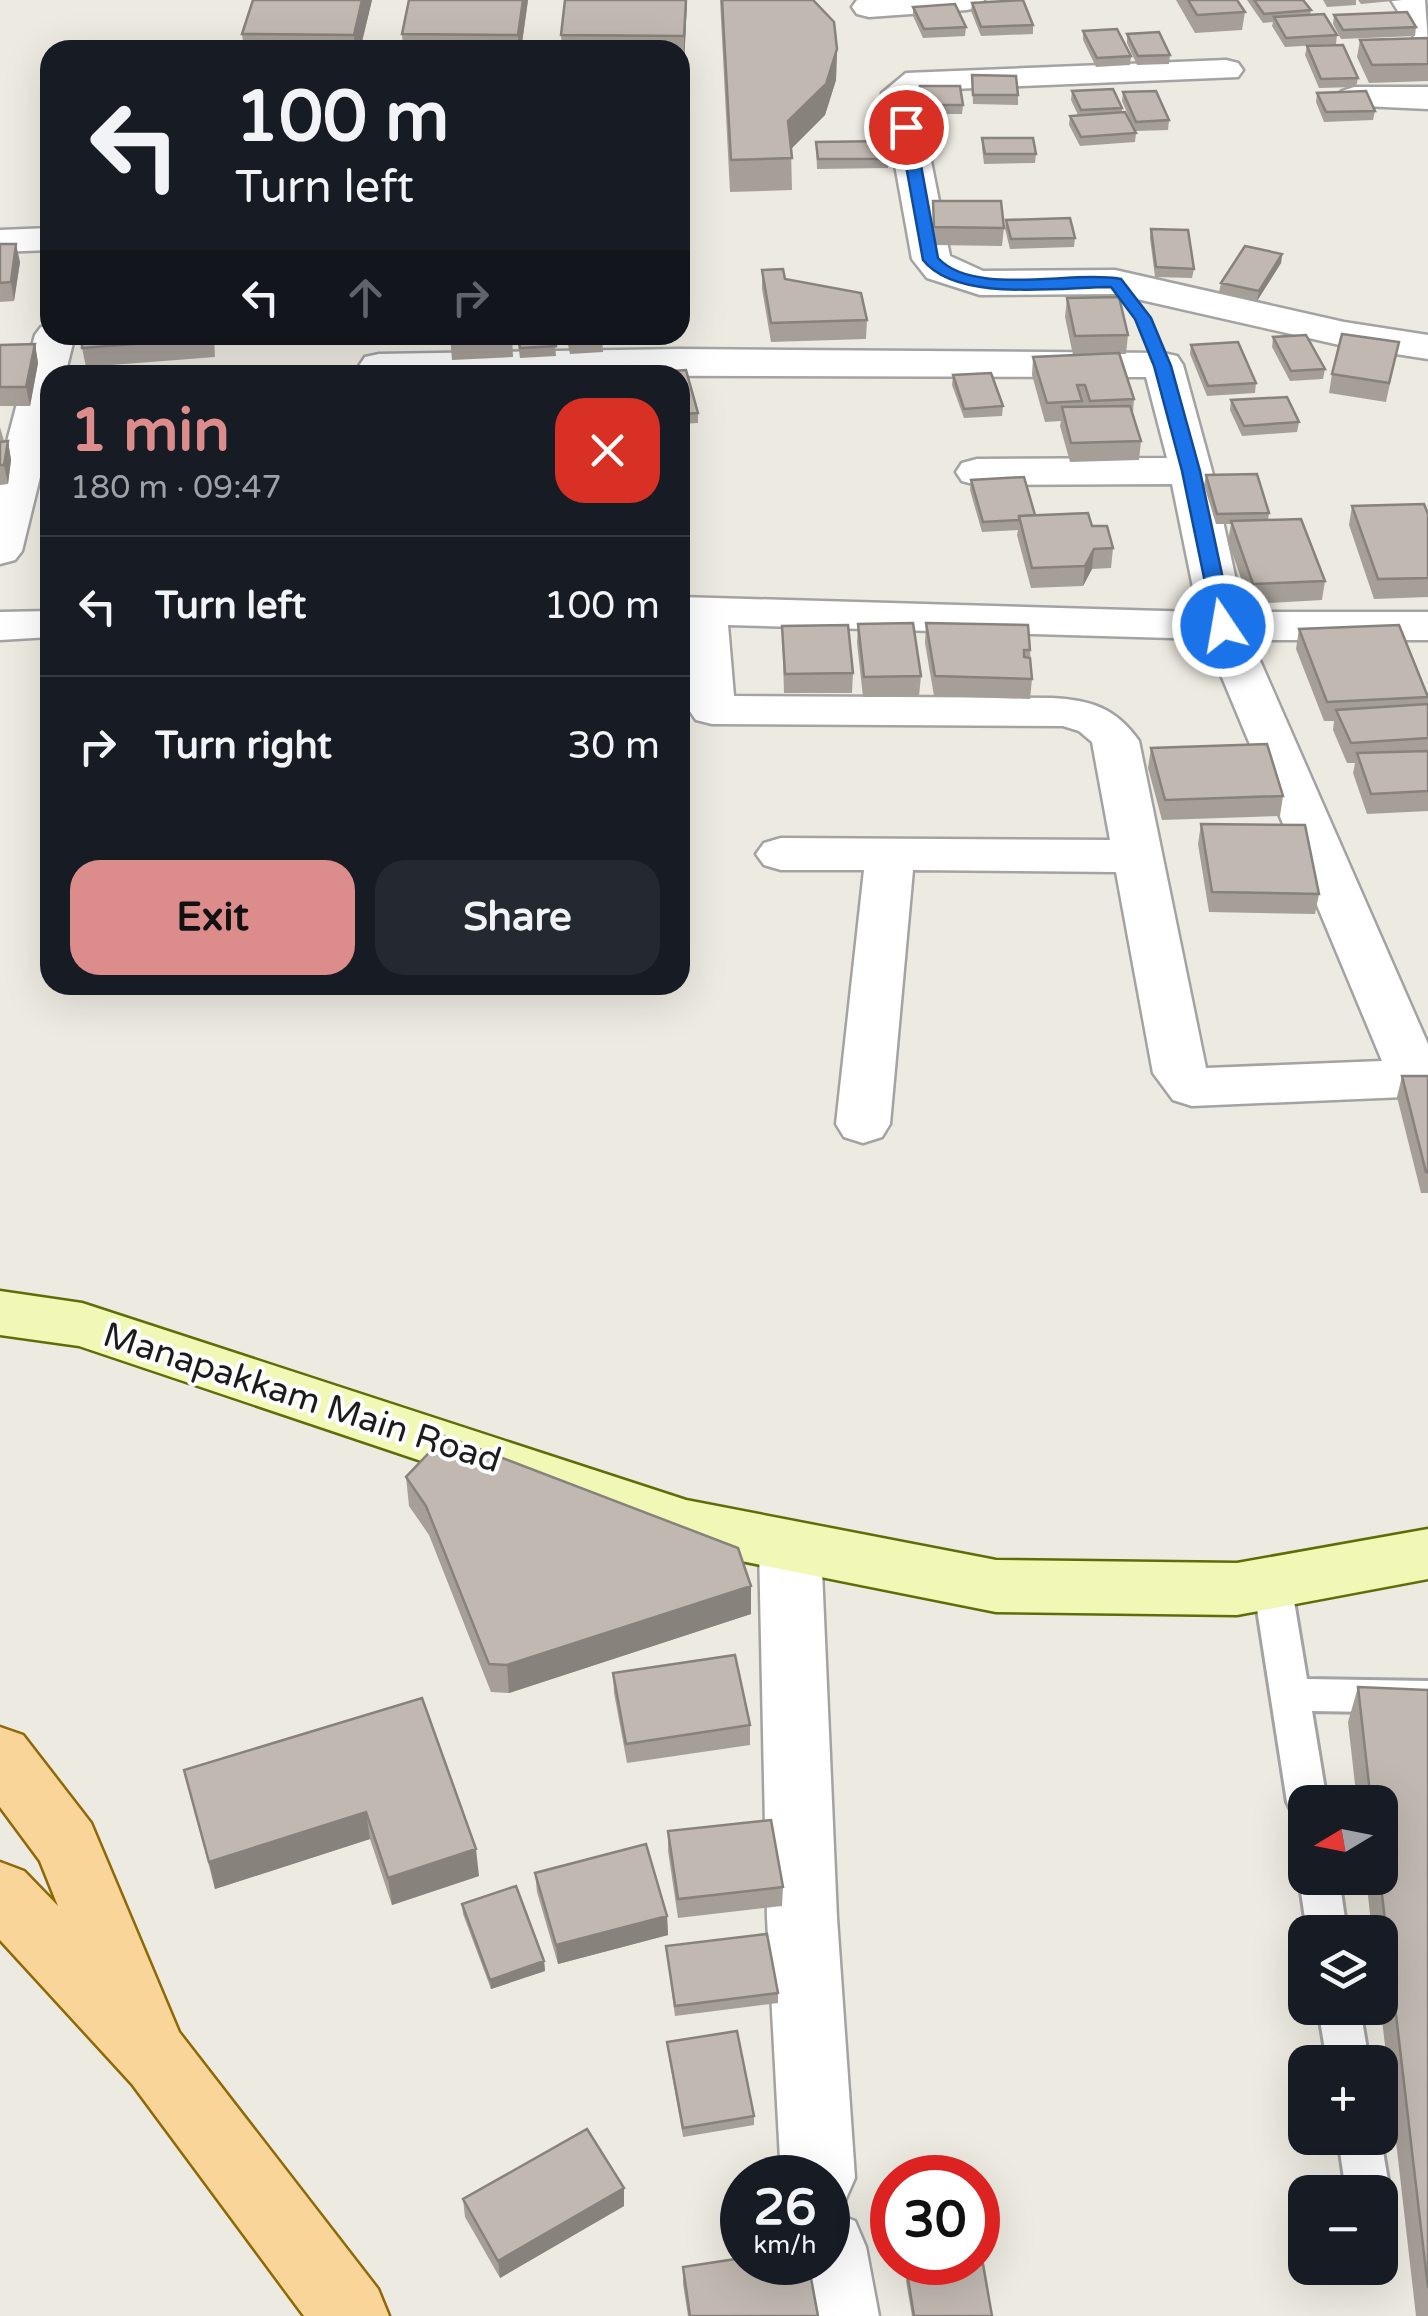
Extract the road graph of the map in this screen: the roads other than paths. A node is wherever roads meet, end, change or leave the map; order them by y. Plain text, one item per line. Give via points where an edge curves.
1 (968, 0) edge
2 (1408, 0) edge
3 (870, 7) dead end
4 (1428, 33) edge
5 (1226, 70) dead end
6 (1354, 98) edge
7 (1428, 98) edge
8 (40, 240) edge
9 (0, 241) edge
10 (1116, 282) junction
11 (1428, 347) edge
12 (379, 359) edge
13 (1163, 366) junction
14 (40, 394) edge
15 (1191, 471) junction
16 (977, 472) dead end
17 (0, 551) edge
18 (692, 610) edge
19 (40, 624) edge
20 (0, 626) edge
21 (1223, 626) junction
22 (1428, 626) edge
23 (696, 710) edge
24 (781, 854) dead end
25 (890, 855) junction
26 (1138, 856) junction
27 (1422, 1078) edge
28 (863, 1124) dead end
29 (0, 1313) edge
30 (790, 1546) junction
31 (1428, 1554) edge
32 (1272, 1583) junction
33 (1290, 1695) junction
34 (1428, 1697) edge
35 (0, 1756) edge
36 (1304, 1785) edge
37 (0, 1892) edge
38 (156, 2060) junction
39 (817, 2155) edge
40 (835, 2285) edge
41 (351, 2316) edge
42 (841, 2316) edge

1 - 3 street
2 - 4 street
5 - 10 street via 918,80 900,93 931,260 940,270 980,283
6 - 7 street
8 - 9 street
10 - 11 street
10 - 13 street via 1143,318
12 - 13 street
13 - 15 street
14 - 17 street
15 - 16 street
15 - 21 street
18 - 21 street
18 - 23 street
19 - 20 street
21 - 22 street
21 - 27 street
23 - 26 street via 1092,716 1115,740
24 - 25 street
25 - 26 street
25 - 28 street
26 - 27 street via 1180,1072 1192,1087
29 - 30 main road, Manapakkam Main Road via 82,1326 686,1524
30 - 32 main road, Manapakkam Main Road via 996,1586 1236,1589
30 - 39 street
31 - 32 main road, Manapakkam Main Road
32 - 33 lane
33 - 34 lane
33 - 36 lane
35 - 38 main road via 66,1844
37 - 38 main road
38 - 41 main road
40 - 42 street

